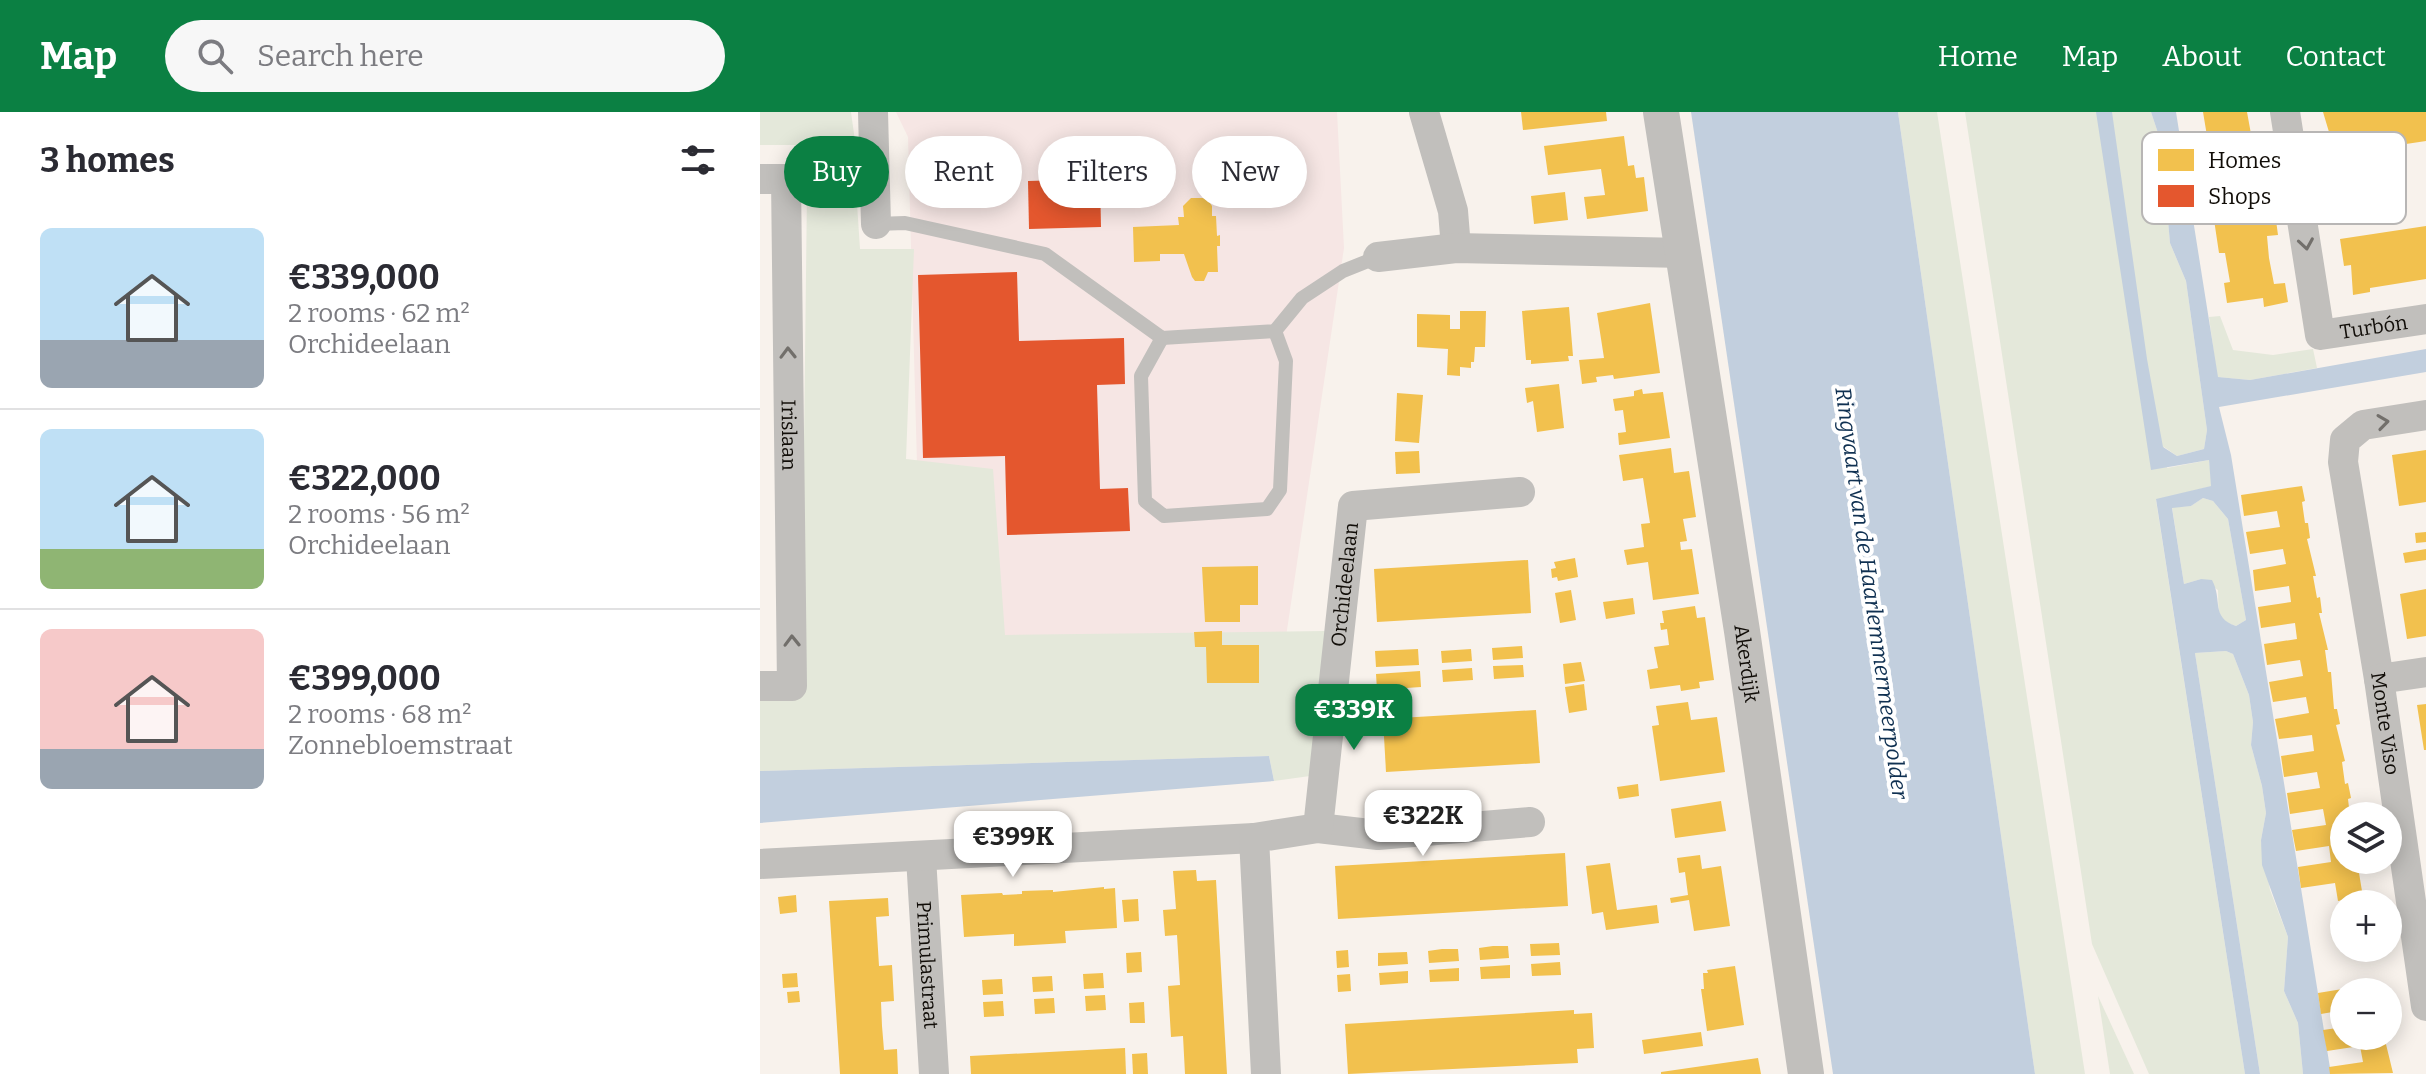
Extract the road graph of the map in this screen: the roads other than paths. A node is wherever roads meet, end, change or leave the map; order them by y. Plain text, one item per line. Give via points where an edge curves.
1 (873, 112) edge
2 (1424, 112) edge
3 (1661, 112) edge
4 (2285, 112) edge
5 (2288, 132) edge
6 (760, 179) edge
7 (876, 224) joint
8 (2303, 224) edge
9 (1456, 248) junction
10 (1683, 253) junction
11 (1378, 257) joint
12 (2426, 319) edge
13 (1275, 331) junction
14 (1162, 338) junction
15 (2426, 415) edge
16 (1520, 492) dead end
17 (2426, 672) edge
18 (2379, 679) junction
19 (760, 686) edge
20 (1530, 822) dead end
21 (1318, 828) junction
22 (1254, 838) junction
23 (921, 857) junction
24 (764, 864) edge
25 (2420, 930) edge
26 (2426, 1006) edge
27 (934, 1074) edge
28 (1266, 1074) edge
29 (1806, 1074) edge

1 - 7 street
2 - 9 street via 1453,211
3 - 10 street, Akerdijk
4 -> 5 street, Turbón
19 -> 6 street, Irislaan via 792,686 786,179
7 - 14 lane via 905,223 1045,254
8 -> 12 street, Turbón via 2320,335
9 - 10 street
9 - 11 street
10 - 29 street, Akerdijk
11 - 13 lane via 1343,271 1302,298
13 - 14 lane
13 - 14 lane via 1286,361 1280,490 1267,509 1164,516 1145,501 1141,376
18 -> 15 street, Monte Viso via 2343,462 2345,440 2363,425
16 - 21 street, Orchideelaan via 1353,506
17 - 18 street
18 - 25 street, Monte Viso
20 - 21 street via 1378,835
21 - 22 street
22 - 23 street
22 - 28 street
23 - 24 street
23 - 27 street, Primulastraat
25 - 26 street, Monte Viso

